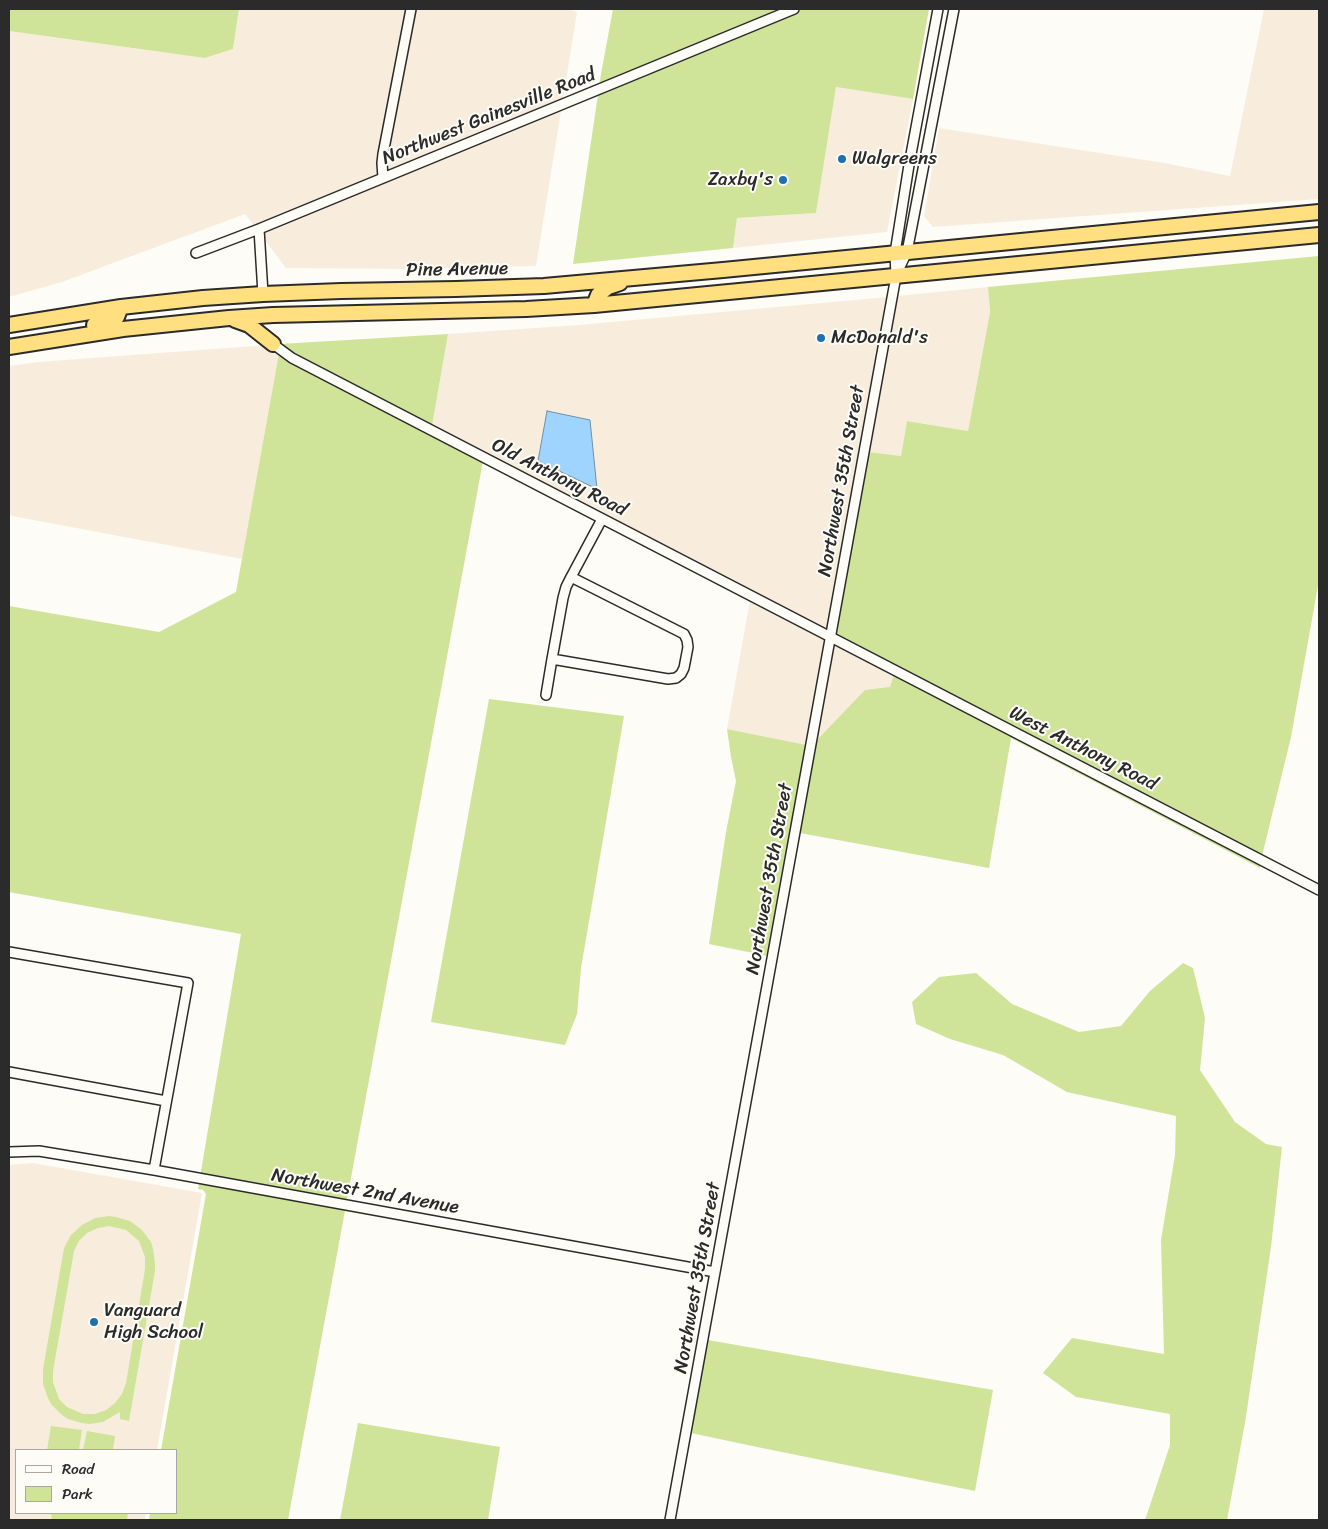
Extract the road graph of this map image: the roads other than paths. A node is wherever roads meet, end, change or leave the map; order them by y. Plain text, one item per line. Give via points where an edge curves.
1 (411, 9) edge
2 (794, 9) edge
3 (938, 9) edge
4 (954, 9) edge
5 (383, 178) junction
6 (1319, 212) edge
7 (1250, 218) junction
8 (259, 229) junction
9 (1319, 235) edge
10 (1252, 241) junction
11 (196, 253) dead end
12 (901, 253) junction
13 (896, 276) junction
14 (638, 278) junction
15 (263, 294) junction
16 (203, 298) junction
17 (594, 305) junction
18 (121, 307) junction
19 (273, 315) junction
20 (229, 318) junction
21 (9, 325) edge
22 (130, 328) junction
23 (273, 344) junction
24 (9, 346) edge
25 (602, 519) junction
26 (571, 577) junction
27 (831, 637) junction
28 (552, 659) junction
29 (546, 695) dead end
30 (1319, 890) edge
31 (9, 952) edge
32 (9, 1072) edge
33 (166, 1101) junction
34 (9, 1152) edge
35 (154, 1170) junction
36 (715, 1272) junction
37 (670, 1520) edge

1 - 5 street via 383,154
2 - 5 street, Northwest Gainesville Road
3 - 12 street, Northwest 35th Street via 909,165
4 - 12 street, Northwest 35th Street
5 - 8 street, Northwest Gainesville Road
6 - 7 highway, Pine Avenue
7 - 10 highway
7 - 12 highway, Pine Avenue
8 - 11 street, Northwest Gainesville Road
8 - 15 street
9 - 10 highway
10 - 13 highway
12 - 13 street, Northwest 35th Street
12 - 14 highway, Pine Avenue
13 - 17 highway
13 - 27 street, Northwest 35th Street
14 - 15 highway, Pine Avenue via 544,286
14 - 17 highway via 608,287 598,295
15 - 16 highway, Pine Avenue
15 - 20 highway via 260,302 250,310
16 - 18 highway, Pine Avenue
16 - 22 highway via 192,306 140,311 131,317
17 - 19 highway via 465,312
18 - 21 highway, Pine Avenue
18 - 24 highway via 117,317 109,323 20,338
19 - 20 highway
19 - 23 highway via 267,330
20 - 22 highway
20 - 23 highway via 249,325
22 - 24 highway
23 - 25 street, Old Anthony Road via 292,358
25 - 26 street
25 - 27 street, Old Anthony Road
26 - 28 street via 563,598
26 - 28 street via 684,634 688,647 684,668 676,678 668,678
27 - 30 street, West Anthony Road
27 - 36 street, Northwest 35th Street
28 - 29 street
31 - 33 street via 188,983
32 - 33 street
33 - 35 street
34 - 35 street, Northwest 2nd Avenue via 39,1152
35 - 36 street, Northwest 2nd Avenue
36 - 37 street, Northwest 35th Street

